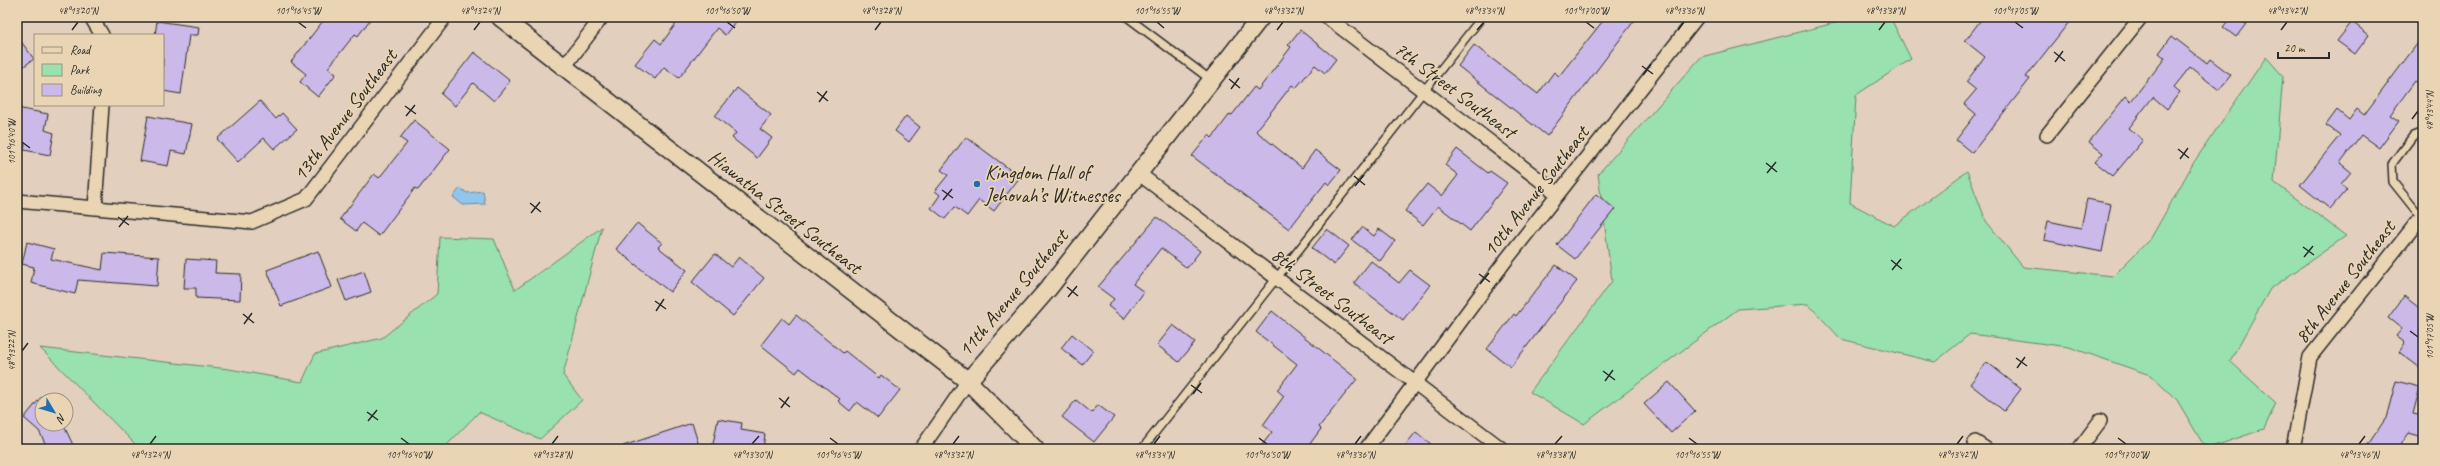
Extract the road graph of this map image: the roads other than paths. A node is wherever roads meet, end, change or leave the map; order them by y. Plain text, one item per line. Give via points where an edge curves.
1 (91, 17) edge
2 (445, 17) edge
3 (500, 17) edge
4 (602, 17) edge
5 (1127, 17) edge
6 (1260, 17) edge
7 (1327, 17) edge
8 (1482, 17) edge
9 (1697, 17) edge
10 (2141, 17) edge
11 (101, 34) edge
12 (564, 67) junction
13 (1211, 80) junction
14 (1423, 91) junction
15 (102, 106) edge
16 (2423, 132) edge
17 (2047, 136) dead end
18 (1138, 173) junction
19 (1558, 194) junction
20 (17, 201) edge
21 (95, 208) junction
22 (2422, 216) edge
23 (1276, 278) junction
24 (968, 381) junction
25 (1414, 384) junction
26 (2100, 421) dead end
27 (921, 449) edge
28 (1035, 449) edge
29 (1142, 449) edge
30 (1366, 449) edge
31 (1502, 449) edge
32 (2079, 449) edge
33 (2293, 449) edge

1 - 11 street
2 - 21 street, 13th Avenue Southeast via 306,199 252,222
3 - 12 street, Hiawatha Street Southeast
4 - 12 street
5 - 13 lane
6 - 13 street, 11th Avenue Southeast
7 - 14 street, 7th Street Southeast
8 - 14 lane
9 - 19 street, 10th Avenue Southeast
10 - 17 street
12 - 24 street, Hiawatha Street Southeast
13 - 18 street, 11th Avenue Southeast
14 - 19 street, 7th Street Southeast
14 - 23 lane
15 - 21 street
16 - 22 lane via 2413,136 2392,164 2393,182
18 - 23 street, 8th Street Southeast
18 - 24 street, 11th Avenue Southeast via 1048,289
19 - 25 street, 10th Avenue Southeast
20 - 21 street, 13th Avenue Southeast
22 - 33 street, 8th Avenue Southeast via 2310,357
23 - 25 street, 8th Street Southeast
23 - 29 lane
24 - 27 street, 11th Avenue Southeast
24 - 28 street, Hiawatha Street Southeast
25 - 30 street, 10th Avenue Southeast
25 - 31 street, 8th Street Southeast
26 - 32 street

